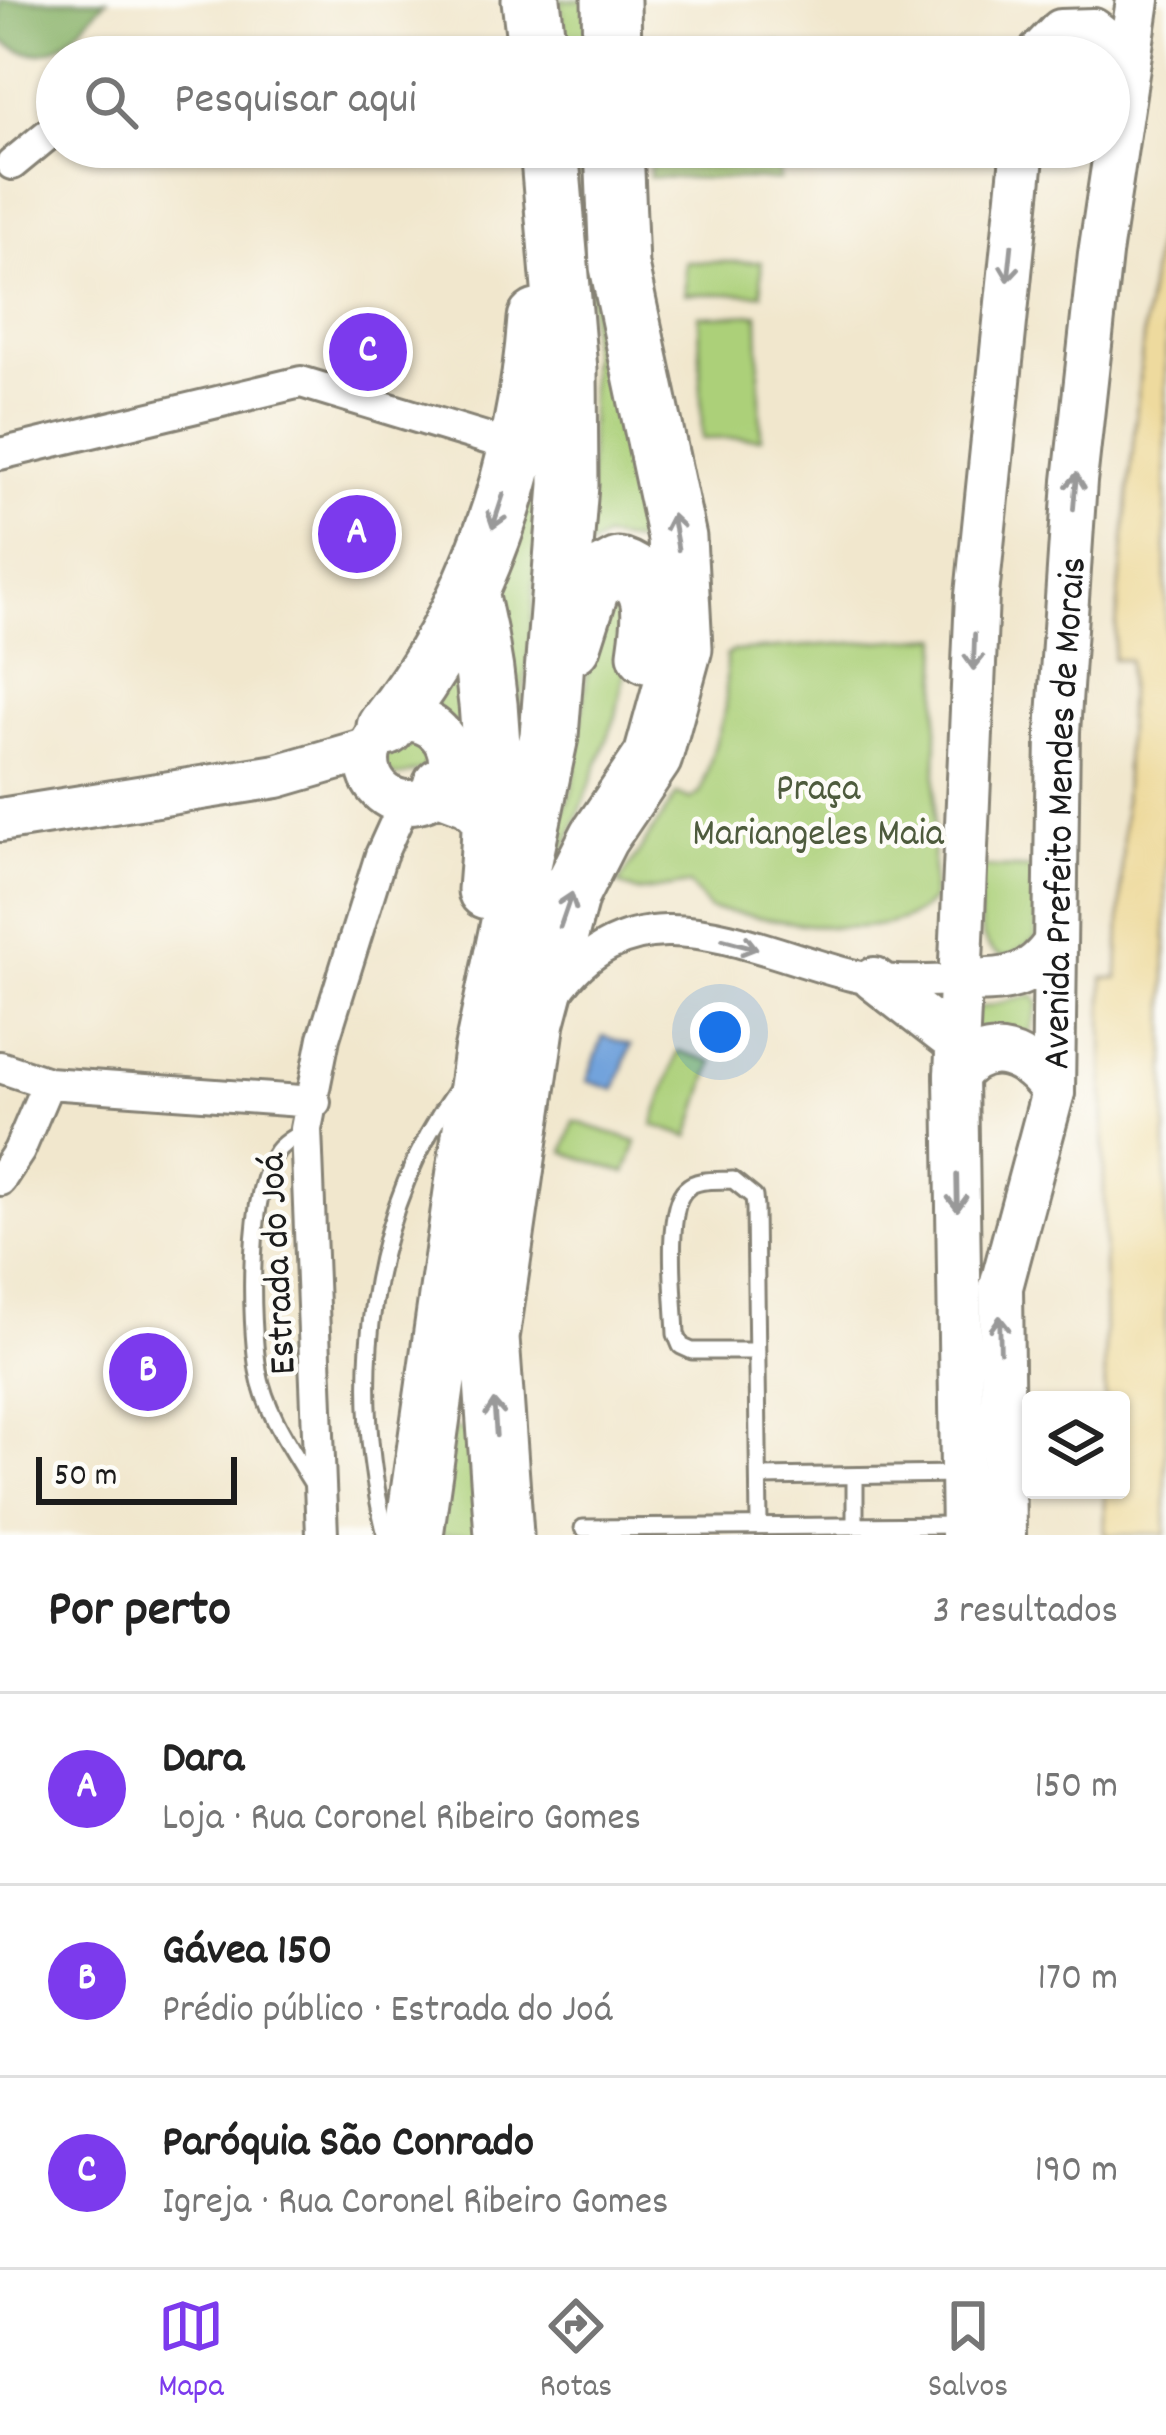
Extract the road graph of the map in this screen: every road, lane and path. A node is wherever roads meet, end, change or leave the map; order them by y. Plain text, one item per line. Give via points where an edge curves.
1 (531, 0) edge
2 (611, 0) edge
3 (1129, 0) edge
4 (1138, 0) edge
5 (1077, 28) junction
6 (535, 36) edge
7 (612, 36) edge
8 (1058, 36) edge
9 (1101, 36) edge
10 (1130, 49) edge
11 (36, 144) edge
12 (12, 164) dead end
13 (547, 168) edge
14 (550, 168) edge
15 (615, 168) edge
16 (1021, 168) edge
17 (1114, 168) edge
18 (519, 448) junction
19 (0, 454) edge
20 (470, 597) junction
21 (549, 736) junction
22 (378, 738) junction
23 (277, 776) junction
24 (404, 794) junction
25 (494, 817) junction
26 (0, 820) edge
27 (599, 837) junction
28 (1055, 943) junction
29 (874, 980) junction
30 (961, 980) junction
31 (536, 1021) junction
32 (483, 1052) junction
33 (957, 1060) junction
34 (0, 1067) edge
35 (48, 1083) junction
36 (1053, 1092) junction
37 (311, 1116) junction
38 (0, 1180) edge
39 (757, 1351) junction
40 (961, 1474) junction
41 (855, 1476) junction
42 (760, 1477) junction
43 (321, 1498) junction
44 (759, 1526) junction
45 (854, 1526) junction
46 (583, 1528) dead end
47 (963, 1530) edge
48 (322, 1535) edge
49 (386, 1535) edge
50 (414, 1535) edge
51 (504, 1535) edge
52 (1004, 1535) edge

1 - 6 highway
2 - 7 highway
3 - 5 street via 1112,16
4 - 10 street, Avenida Prefeito Mendes de Morais
5 - 8 street
5 - 9 street
11 - 12 street
13 - 18 highway
14 - 21 highway via 568,462
27 -> 15 highway via 653,758 683,648 677,538 619,266
16 -> 30 street via 976,596
28 -> 17 street, Avenida Prefeito Mendes de Morais via 1058,732 1076,481
18 - 19 street via 301,382
18 -> 20 highway
20 - 22 highway via 435,662
20 - 25 highway via 495,741
21 - 27 highway via 592,582 620,567 637,573 652,606 648,649
21 - 32 highway
22 - 23 street
22 - 24 street via 370,771
22 - 24 street via 411,720 435,728 449,749
23 - 24 street
23 - 26 street
24 - 25 highway via 471,797
24 - 37 street, Estrada do Joá via 324,1038
25 - 32 highway
31 -> 27 highway via 571,894
28 - 30 street via 1022,975
28 - 36 street, Avenida Prefeito Mendes de Morais
29 - 30 street
31 -> 29 street via 587,956 642,931 690,931
29 - 33 street
30 - 33 street
51 -> 31 highway via 490,1338
32 - 49 lane via 420,1141 386,1232 370,1322 372,1480
32 - 50 highway
33 - 36 street via 1000,1052 1037,1070
33 -> 40 street
34 - 35 street
35 - 37 street
35 - 38 street
52 -> 36 street, Avenida Prefeito Mendes de Morais via 1001,1287
37 - 43 street, Estrada do Joá
37 - 43 lane via 278,1150 262,1186 258,1371 278,1429
39 - 39 lane via 754,1197 733,1180 696,1183 674,1213 676,1334 692,1351
39 - 42 lane
40 - 41 lane
40 - 47 street
41 - 42 lane
41 - 45 lane
42 - 44 lane
43 - 48 street, Estrada do Joá
44 - 45 lane
44 - 46 lane
45 - 47 lane

